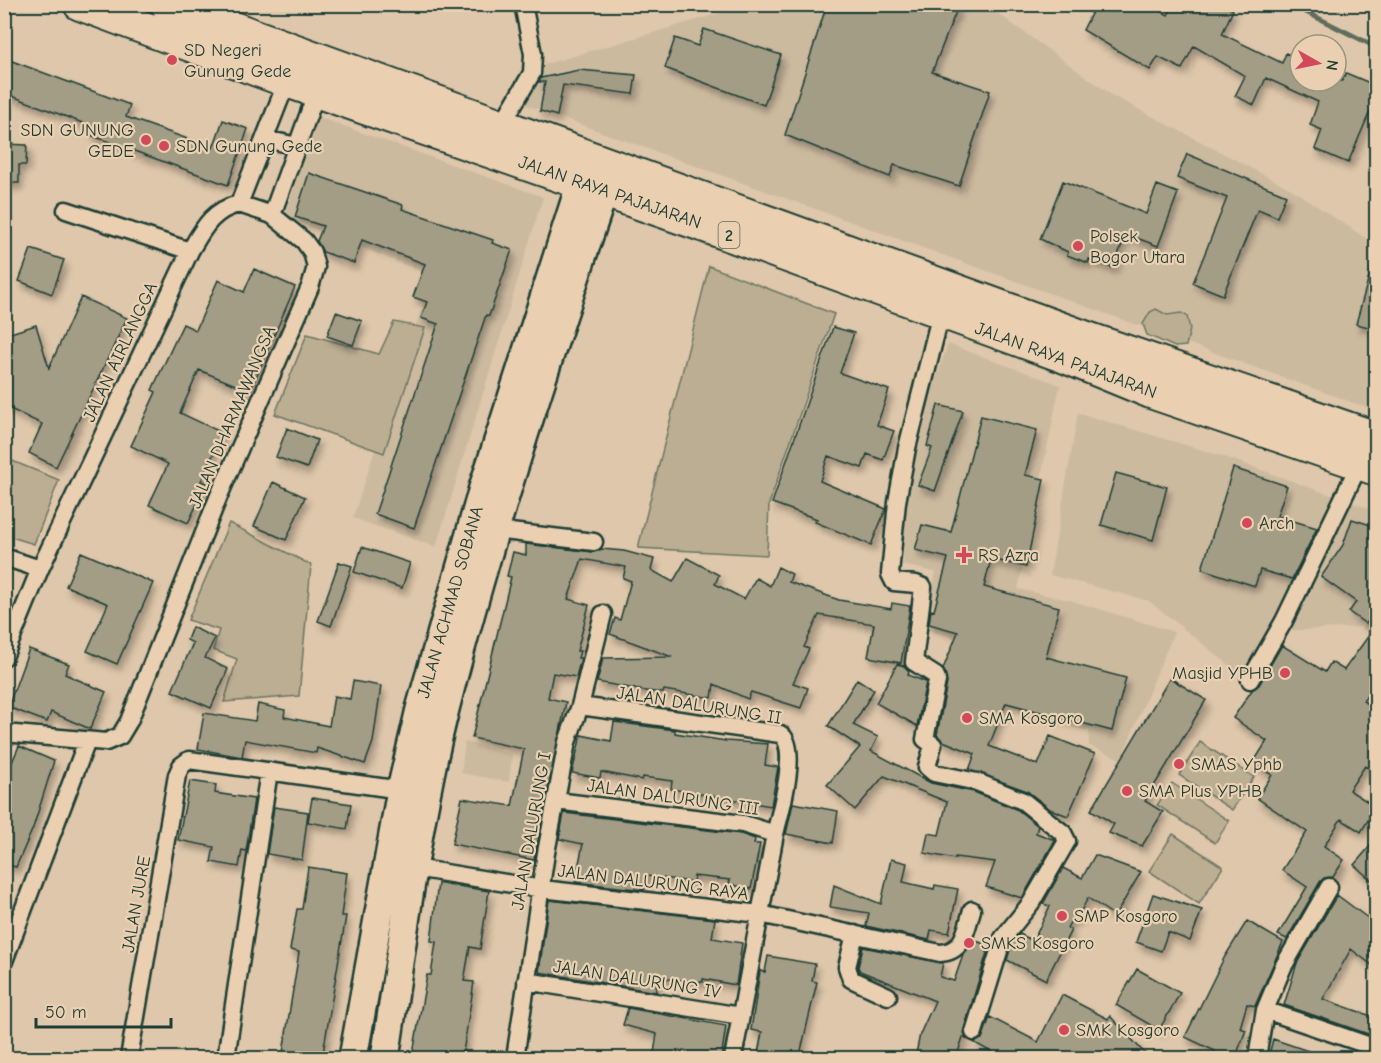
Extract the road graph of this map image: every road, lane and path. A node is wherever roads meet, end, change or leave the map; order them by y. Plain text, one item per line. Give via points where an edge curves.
1 (80, 4) edge
2 (523, 4) edge
3 (183, 16) edge
4 (286, 81) junction
5 (317, 91) junction
6 (502, 124) junction
7 (265, 139) junction
8 (297, 146) junction
9 (597, 174) junction
10 (239, 204) junction
11 (66, 210) dead end
12 (272, 215) junction
13 (190, 251) junction
14 (941, 314) junction
15 (1371, 456) edge
16 (494, 492) junction
17 (495, 530) junction
18 (594, 542) dead end
19 (4, 557) edge
20 (40, 569) junction
21 (603, 614) dead end
22 (4, 657) edge
23 (1250, 680) dead end
24 (580, 706) junction
25 (4, 733) edge
26 (87, 741) junction
27 (269, 771) junction
28 (401, 790) junction
29 (556, 801) junction
30 (775, 834) junction
31 (415, 868) junction
32 (1329, 887) dead end
33 (542, 889) junction
34 (972, 910) dead end
35 (760, 914) junction
36 (855, 934) junction
37 (4, 961) edge
38 (526, 981) junction
39 (888, 996) dead end
40 (1265, 1010) junction
41 (741, 1016) junction
42 (974, 1032) dead end
43 (1377, 1048) edge
44 (129, 1059) edge
45 (226, 1059) edge
46 (353, 1059) edge
47 (385, 1059) edge
48 (515, 1059) edge
49 (733, 1059) edge
50 (1257, 1059) edge

1 - 3 highway, JALAN RAYA PAJAJARAN / 2
2 - 6 street via 533,54 532,73
3 - 4 highway, JALAN RAYA PAJAJARAN / 2
3 - 6 highway, JALAN RAYA PAJAJARAN / 2
4 - 5 highway, JALAN RAYA PAJAJARAN / 2
4 - 7 street
5 - 8 street
5 - 9 highway, JALAN RAYA PAJAJARAN / 2
6 - 9 highway, JALAN RAYA PAJAJARAN / 2
7 - 8 street
7 - 10 street
8 - 12 street
9 - 14 highway, JALAN RAYA PAJAJARAN / 2
9 - 15 highway, JALAN RAYA PAJAJARAN / 2 via 1087,338
9 - 16 main road, JALAN ACHMAD SOBANA
10 - 12 street
10 - 13 street, JALAN AIRLANGGA via 213,216
11 - 13 street
12 - 26 street, JALAN DHARMAWANGSA via 312,252 316,267 310,287 218,498 129,721 120,736 106,742
13 - 20 street, JALAN AIRLANGGA
14 - 15 highway, JALAN RAYA PAJAJARAN / 2 via 1063,356 1151,392
14 - 42 street via 907,448 890,574 894,582 923,587 914,662 936,676 937,681 924,739 933,745 927,768 977,782 1023,801 1063,832 1067,841 1031,903 1003,938
15 - 23 street
16 - 17 main road, JALAN ACHMAD SOBANA
16 - 28 main road, JALAN ACHMAD SOBANA via 420,709
17 - 18 street
17 - 31 main road, JALAN ACHMAD SOBANA via 445,709
19 - 20 street
20 - 22 street, JALAN AIRLANGGA
21 - 24 street, JALAN DALURUNG I
24 - 29 street, JALAN DALURUNG I via 567,742
24 - 30 street, JALAN DALURUNG II via 785,736 790,748
25 - 26 street
26 - 37 street
27 - 28 street
27 - 44 street, JALAN JURE via 189,760 181,766
27 - 45 street
28 - 46 main road, JALAN ACHMAD SOBANA
29 - 30 street, JALAN DALURUNG III via 743,824
29 - 33 street, JALAN DALURUNG I
30 - 35 street, JALAN DALURUNG III
31 - 33 street, JALAN DALURUNG RAYA
31 - 47 main road, JALAN ACHMAD SOBANA
32 - 40 street via 1283,967
33 - 35 street, JALAN DALURUNG RAYA
33 - 38 street, JALAN DALURUNG I
34 - 36 street, JALAN DALURUNG RAYA via 963,940 950,952
35 - 36 street, JALAN DALURUNG RAYA
35 - 41 street, JALAN DALURUNG RAYA
36 - 39 street via 847,966 851,980
38 - 41 street, JALAN DALURUNG IV
38 - 48 street, JALAN DALURUNG I
40 - 43 street
40 - 50 street
41 - 49 street, JALAN DALURUNG RAYA

